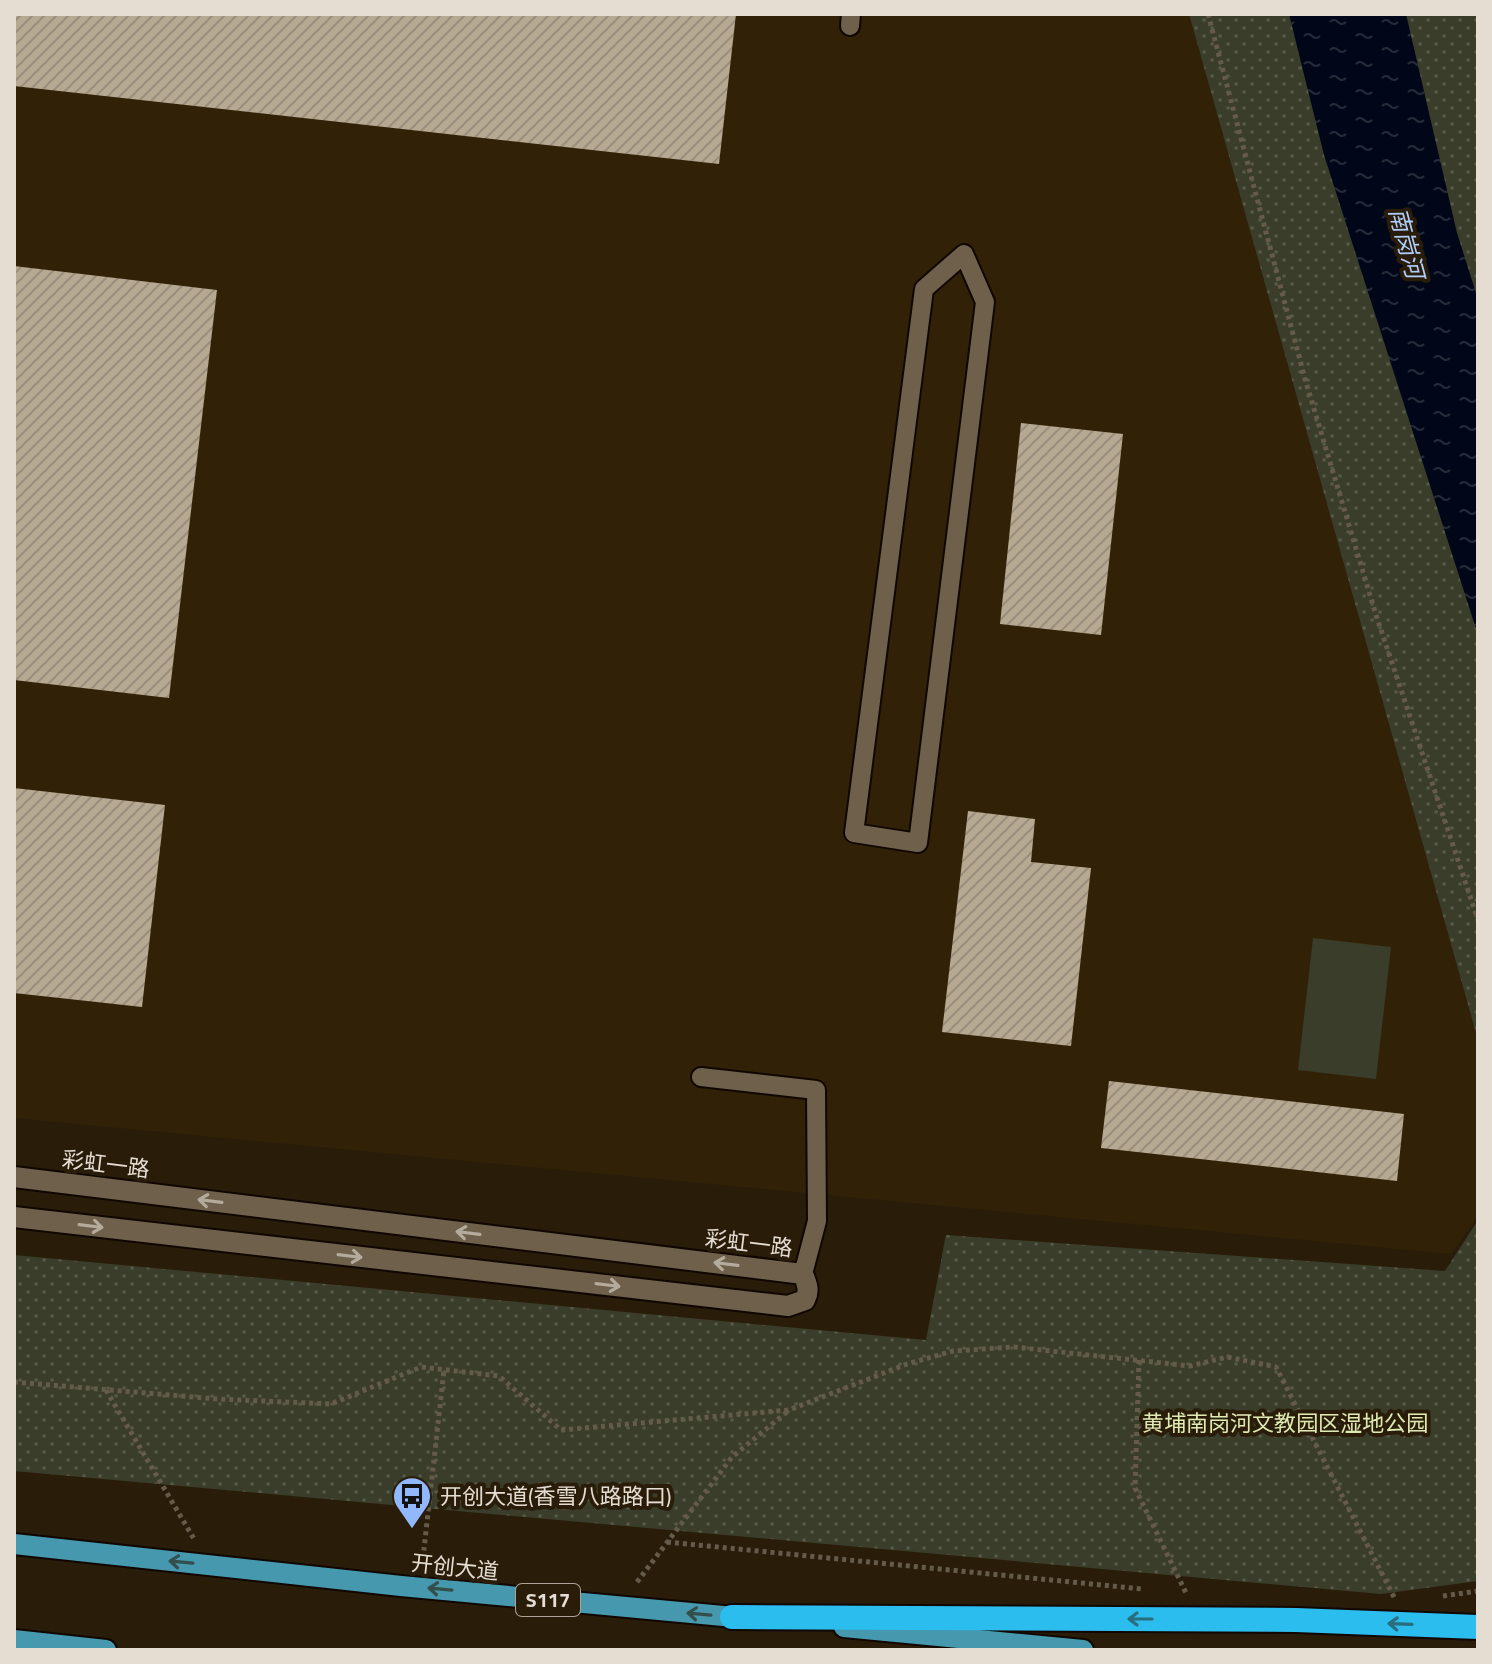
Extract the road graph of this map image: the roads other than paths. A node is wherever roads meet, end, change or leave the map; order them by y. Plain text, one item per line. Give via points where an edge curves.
1 (964, 254) joint
2 (701, 1077) dead end
3 (14, 1177) edge
4 (14, 1217) edge
5 (803, 1274) junction
6 (14, 1544) edge
7 (732, 1617) junction
8 (1478, 1627) edge
9 (14, 1640) edge
10 (106, 1650) edge
11 (1083, 1650) edge

1 - 1 lane via 924,289 854,833 918,843 985,302
2 - 5 lane via 816,1090 817,1221
5 -> 3 street, 彩虹一路
4 -> 5 street, 彩虹一路 via 788,1306 805,1300 808,1286
7 -> 6 main road, 开创大道 / S117
8 -> 7 highway via 1296,1620
7 - 11 main road, 开创大道 / S117
9 - 10 main road

